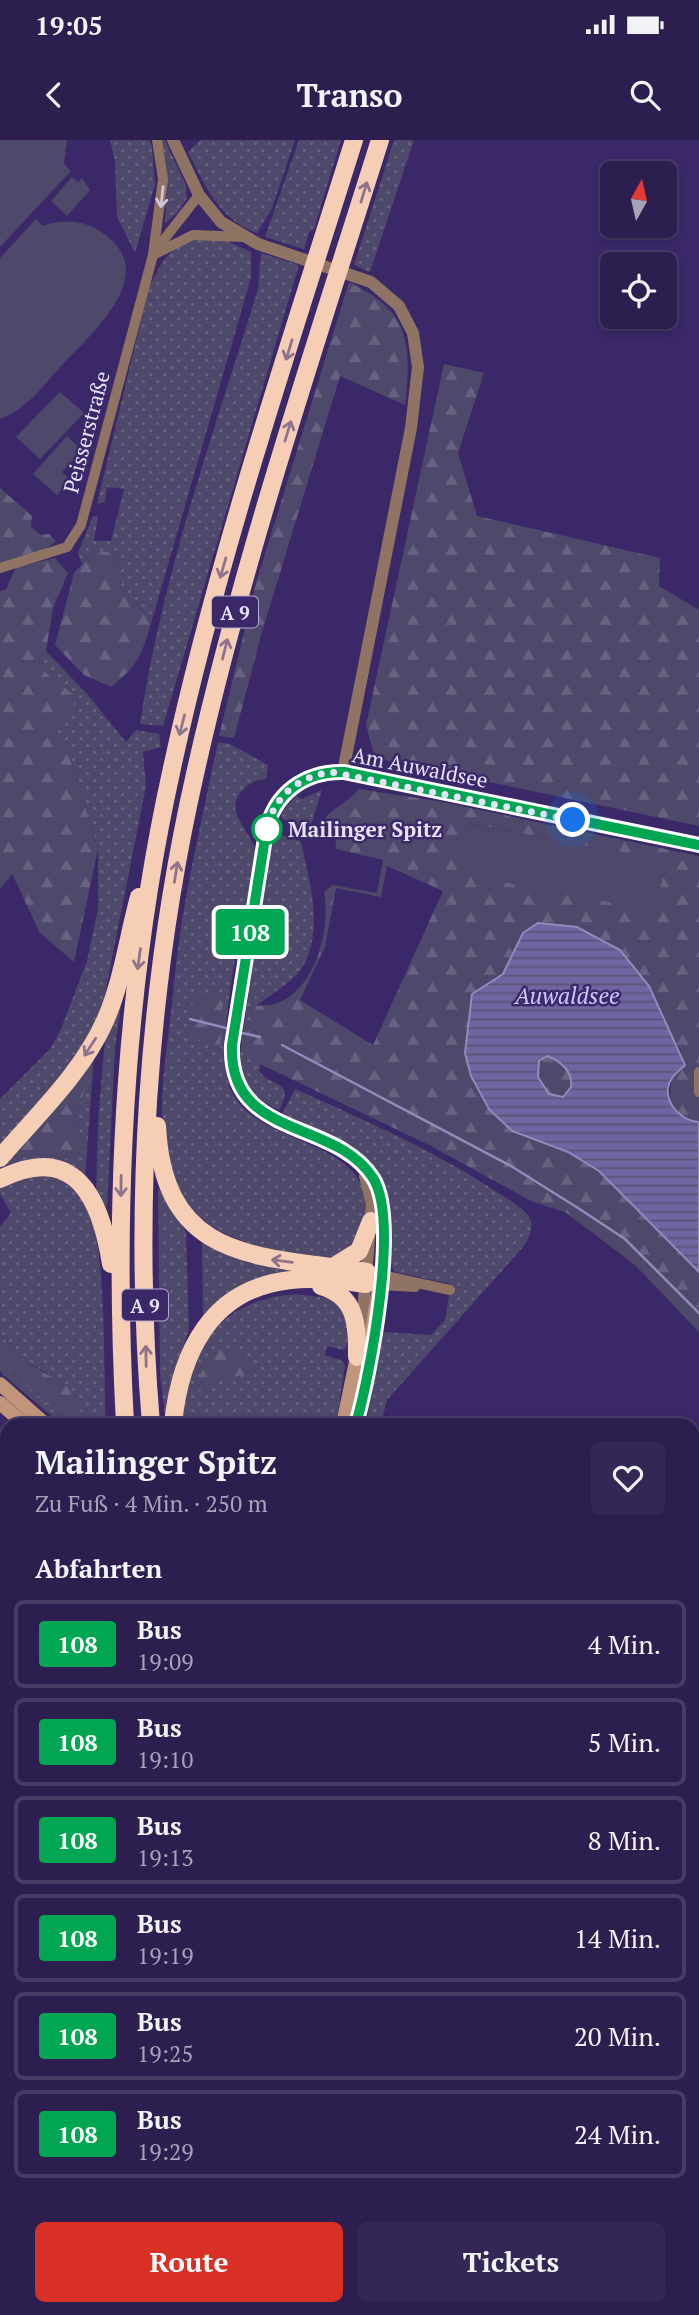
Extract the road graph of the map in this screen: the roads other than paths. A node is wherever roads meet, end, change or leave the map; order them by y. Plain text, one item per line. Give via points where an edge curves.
1 (157, 140) edge
2 (173, 140) edge
3 (355, 140) edge
4 (380, 140) edge
5 (199, 195) junction
6 (243, 237) junction
7 (153, 255) junction
8 (0, 568) edge
9 (344, 772) junction
10 (162, 819) junction
11 (699, 845) edge
12 (153, 1049) junction
13 (699, 1072) edge
14 (699, 1092) edge
15 (0, 1158) edge
16 (357, 1161) junction
17 (0, 1179) edge
18 (371, 1221) junction
19 (333, 1267) junction
20 (294, 1279) junction
21 (374, 1279) junction
22 (450, 1290) dead end
23 (120, 1324) junction
24 (357, 1357) junction
25 (0, 1384) edge
26 (0, 1403) edge
27 (17, 1418) edge
28 (38, 1418) edge
29 (125, 1418) edge
30 (151, 1418) edge
31 (174, 1418) edge
32 (344, 1418) edge
33 (357, 1418) edge

1 -> 7 street, Peisserstraße via 163,179
2 - 5 street
3 -> 10 highway, A 9 via 204,635
12 -> 4 highway, A 9 via 165,939 194,776 235,613
5 - 6 street via 221,222
5 - 7 street, Peisserstraße
6 - 7 street via 193,234
6 - 9 street via 371,282 399,306 417,350 411,428
7 - 8 street, Peisserstraße via 82,525 67,547
9 - 11 street, Am Auwaldsee
9 - 16 street, Am Auwaldsee via 317,774 296,784 271,815 232,1058 236,1081 256,1108
10 -> 15 highway via 106,1019 75,1070
10 -> 23 highway, A 9 via 138,959 128,1055
19 -> 12 highway via 233,1250 203,1233 181,1209 166,1180 159,1151
30 -> 12 highway, A 9 via 144,1266
13 - 14 street
16 - 18 street, Am Auwaldsee via 370,1190
16 - 21 street, Am Auwaldsee via 374,1179 382,1202
17 - 23 highway via 36,1167 63,1172 83,1186 104,1221
18 - 19 highway via 359,1251
18 - 21 street, Am Auwaldsee
19 - 21 highway
20 - 21 highway
20 - 24 highway via 330,1288 349,1303 356,1324
20 - 31 highway via 252,1291 205,1327 183,1367
21 - 22 street
21 - 24 street, Am Auwaldsee
21 - 33 main road, Am Auwaldsee
23 - 29 highway, A 9
24 - 32 main road, Am Auwaldsee
25 - 28 main road
26 - 27 main road

